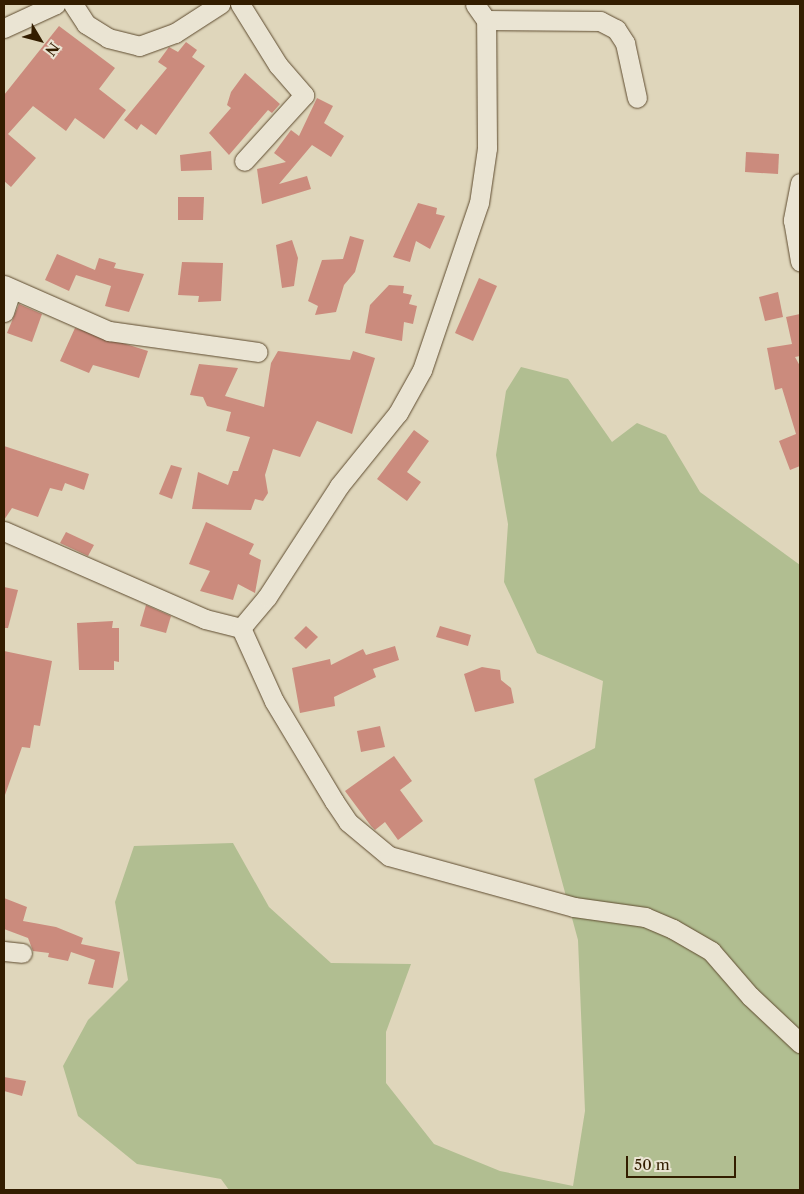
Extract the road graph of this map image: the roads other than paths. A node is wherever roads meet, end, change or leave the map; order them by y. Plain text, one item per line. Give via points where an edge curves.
1 (56, 4) edge
2 (72, 4) edge
3 (220, 4) edge
4 (240, 4) edge
5 (475, 4) edge
6 (486, 20) junction
7 (4, 28) edge
8 (638, 98) dead end
9 (244, 161) dead end
10 (800, 183) edge
11 (800, 261) edge
12 (8, 288) edge
13 (4, 312) edge
14 (258, 352) dead end
15 (4, 531) edge
16 (241, 628) junction
17 (800, 1043) edge

1 - 7 street
2 - 3 street via 86,24 108,38 139,46 175,33
4 - 9 street via 278,66 304,95
5 - 6 street
6 - 8 street via 600,21 616,29 625,43
6 - 16 street via 490,100 479,203 422,370 398,412 339,486 271,590
10 - 11 street via 793,220
12 - 13 street
12 - 14 street via 109,330
15 - 16 street via 205,619
16 - 17 street via 274,701 334,801 348,822 389,856 574,907 645,917 673,929 711,951 750,996

